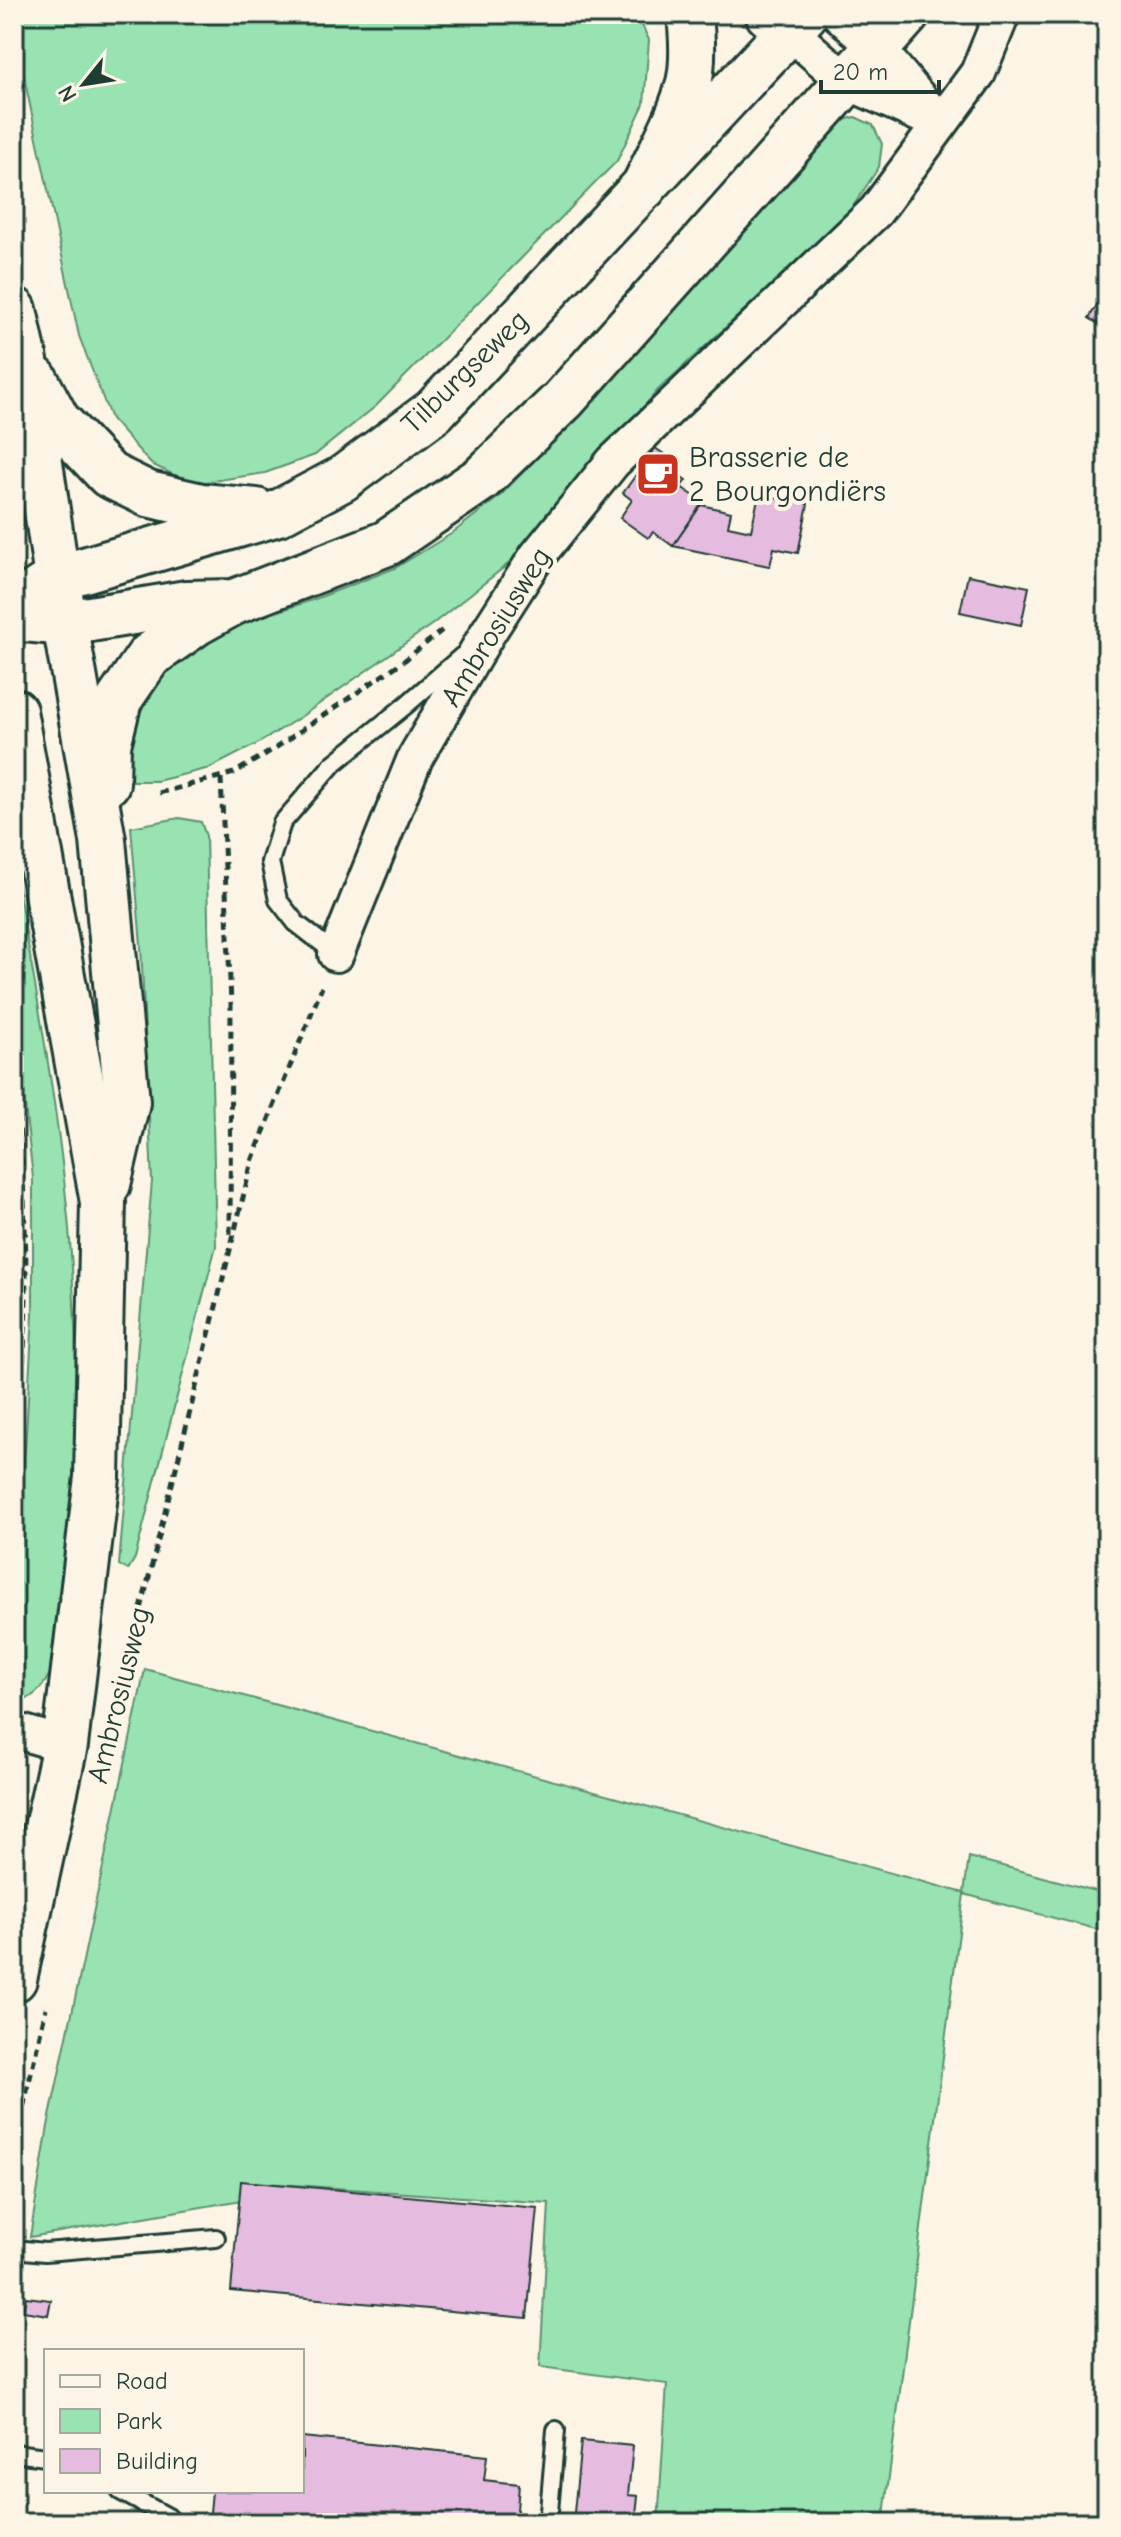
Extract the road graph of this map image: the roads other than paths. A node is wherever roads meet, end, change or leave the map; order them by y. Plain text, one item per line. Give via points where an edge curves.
1 (690, 14) edge
2 (839, 14) edge
3 (907, 14) edge
4 (1002, 14) edge
5 (787, 20) edge
6 (877, 48) junction
7 (846, 81) junction
8 (939, 123) junction
9 (644, 187) junction
10 (14, 310) edge
11 (25, 361) junction
12 (278, 513) junction
13 (57, 578) junction
14 (234, 602) junction
15 (14, 606) edge
16 (14, 618) edge
17 (66, 623) junction
18 (487, 634) junction
19 (14, 711) edge
20 (103, 840) junction
21 (336, 954) joint
22 (103, 1202) junction
23 (14, 1730) edge
24 (65, 1745) junction
25 (14, 1979) edge
26 (216, 2238) dead end
27 (14, 2249) edge
28 (556, 2430) dead end
29 (14, 2453) edge
30 (44, 2457) edge
31 (124, 2493) edge
32 (174, 2523) edge
33 (548, 2523) edge

1 - 9 main road via 690,80
2 - 6 street
3 - 6 main road
4 - 8 street via 978,73
5 - 7 street, Tilburgseweg
5 - 9 main road, Tilburgseweg
6 - 7 main road
6 - 8 street
7 - 8 street, Tilburgseweg
7 - 14 main road via 563,400 481,479 387,543
8 - 18 street, Ambrosiusweg via 876,211 613,462 537,556
9 - 12 main road, Tilburgseweg via 434,411 342,479
10 - 11 main road, Ambrosiusweg
11 - 12 main road via 57,420 109,475 148,494 187,503
11 - 13 main road, Ambrosiusweg
12 - 13 main road, Tilburgseweg
13 - 15 main road, Tilburgseweg
13 - 17 main road, Ambrosiusweg
14 - 17 main road via 187,603
14 - 20 main road via 149,656 119,700 108,745
16 - 17 main road
17 - 20 main road, Ambrosiusweg
18 - 21 street, Ambrosiusweg via 415,758
18 - 21 lane via 333,764 282,823 270,862 278,900 296,923
19 - 22 main road, Ambrosiusweg
20 - 22 main road, Ambrosiusweg via 127,1102
22 - 24 main road, Ambrosiusweg via 97,1477
23 - 24 street, Ambrosiusweg
24 - 25 main road, Ambrosiusweg
26 - 27 lane via 45,2252
28 - 33 lane
29 - 30 lane
31 - 32 lane

